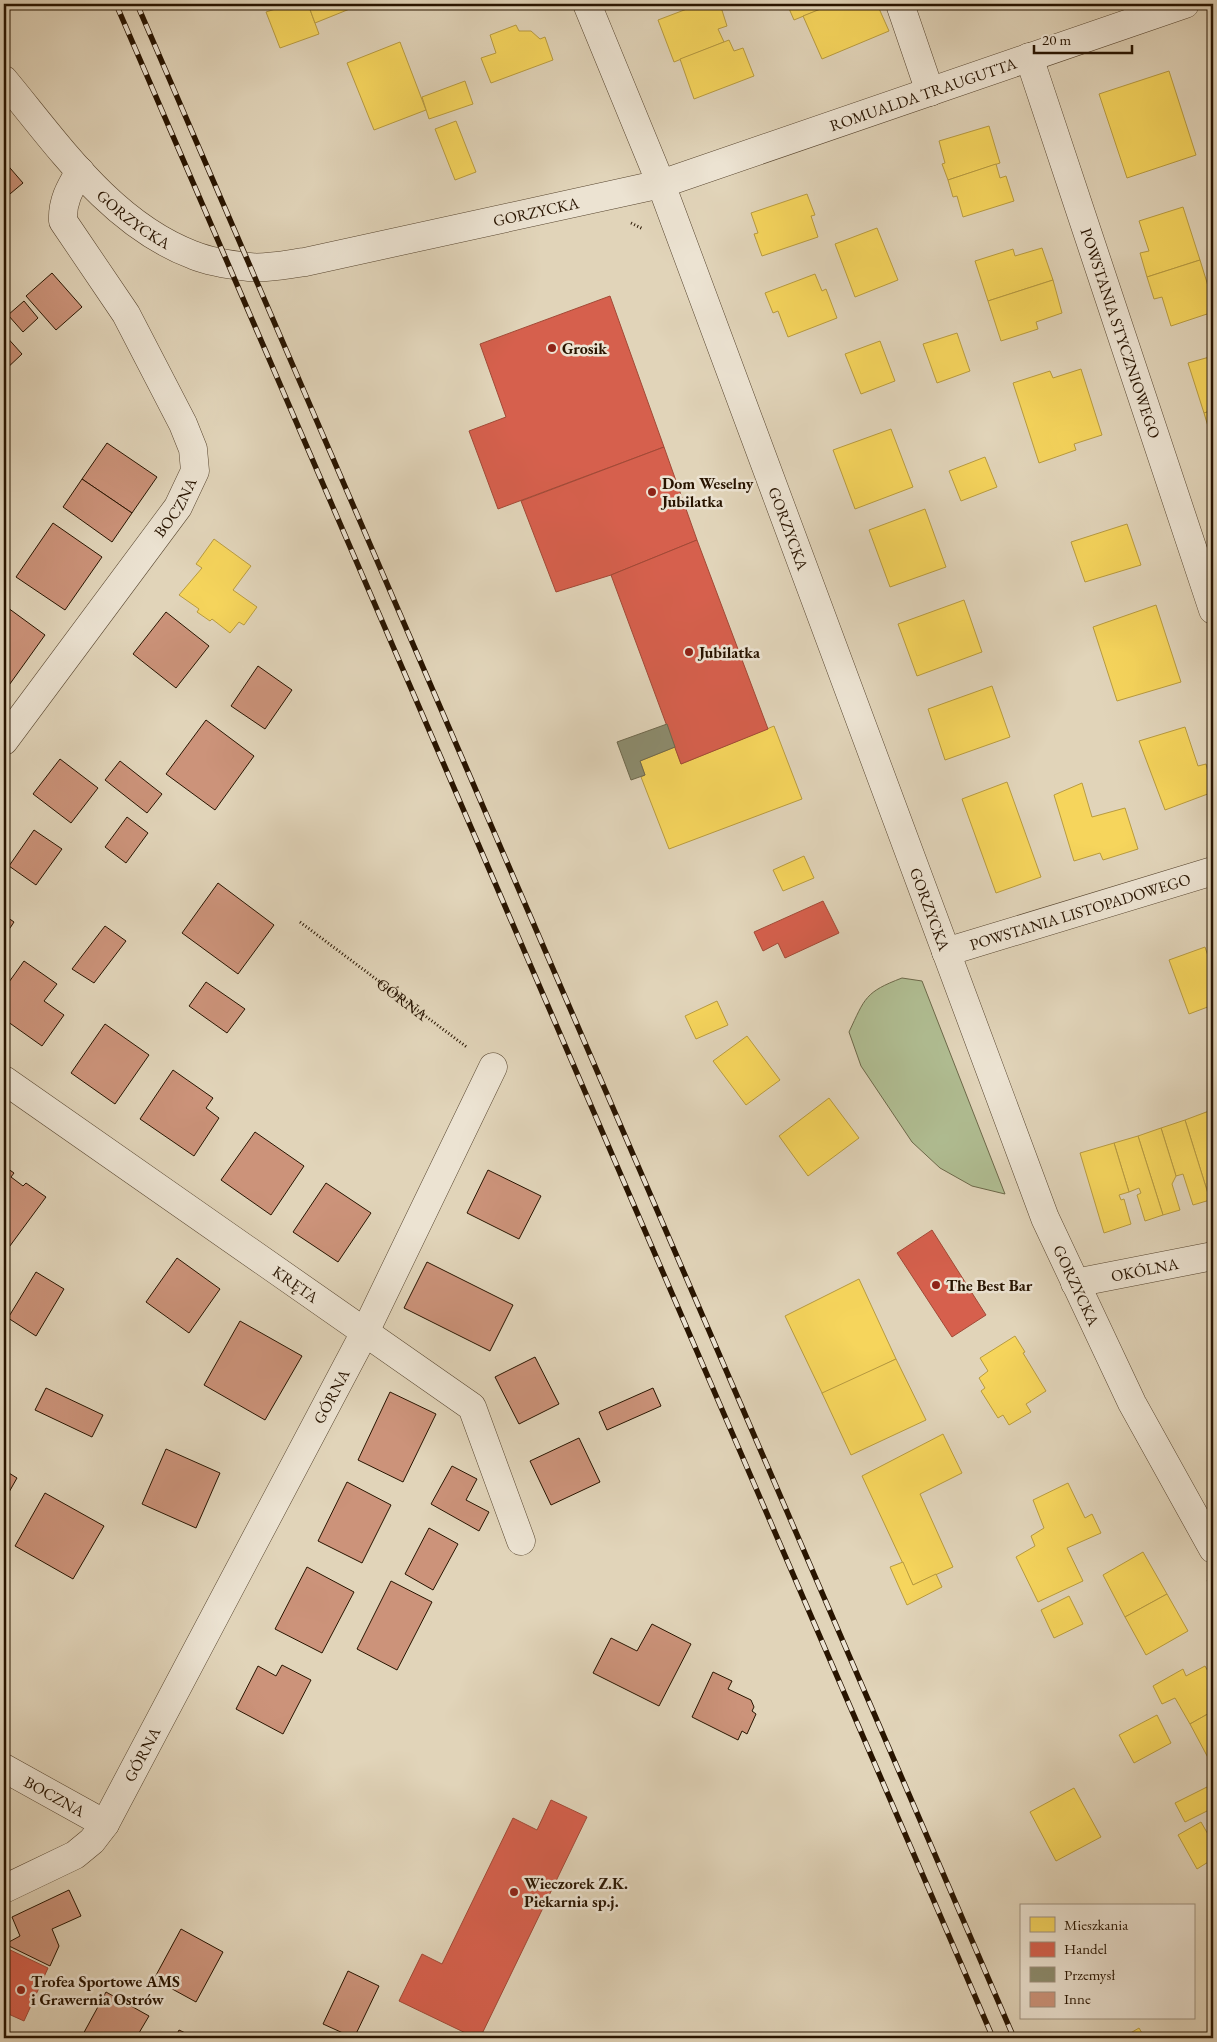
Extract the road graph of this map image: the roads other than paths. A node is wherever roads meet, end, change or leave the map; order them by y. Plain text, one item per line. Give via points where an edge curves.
1 (587, 4) edge
2 (900, 4) edge
3 (1184, 4) edge
4 (1029, 57) junction
5 (4, 80) edge
6 (930, 92) junction
7 (80, 171) junction
8 (661, 184) junction
9 (1213, 610) edge
10 (4, 741) edge
11 (1213, 871) edge
12 (946, 952) junction
13 (493, 1067) road end
14 (4, 1080) edge
15 (1213, 1256) edge
16 (1075, 1283) junction
17 (365, 1332) junction
18 (521, 1541) dead end
19 (1213, 1549) edge
20 (4, 1768) edge
21 (105, 1824) junction
22 (4, 1890) edge

1 - 8 street
2 - 6 street
3 - 4 street, ROMUALDA TRAUGUTTA
4 - 6 street, ROMUALDA TRAUGUTTA
4 - 9 street, POWSTANIA STYCZNIOWEGO
5 - 7 street, GORZYCKA
6 - 8 street, ROMUALDA TRAUGUTTA
7 - 8 street, GORZYCKA via 120,211 161,240 195,256 251,268 306,262
7 - 10 street, BOCZNA via 66,195 63,221 130,323 183,424 193,449 195,471 178,507
8 - 12 street, GORZYCKA
11 - 12 street, POWSTANIA LISTOPADOWEGO
12 - 16 street, GORZYCKA via 1045,1218
13 - 17 street, GÓRNA
14 - 17 street, KRĘTA
15 - 16 street, OKÓLNA
16 - 19 street, GORZYCKA via 1132,1402
17 - 18 street, KRĘTA via 472,1408
17 - 21 street, GÓRNA
20 - 21 street, BOCZNA
21 - 22 street, GÓRNA via 75,1855

